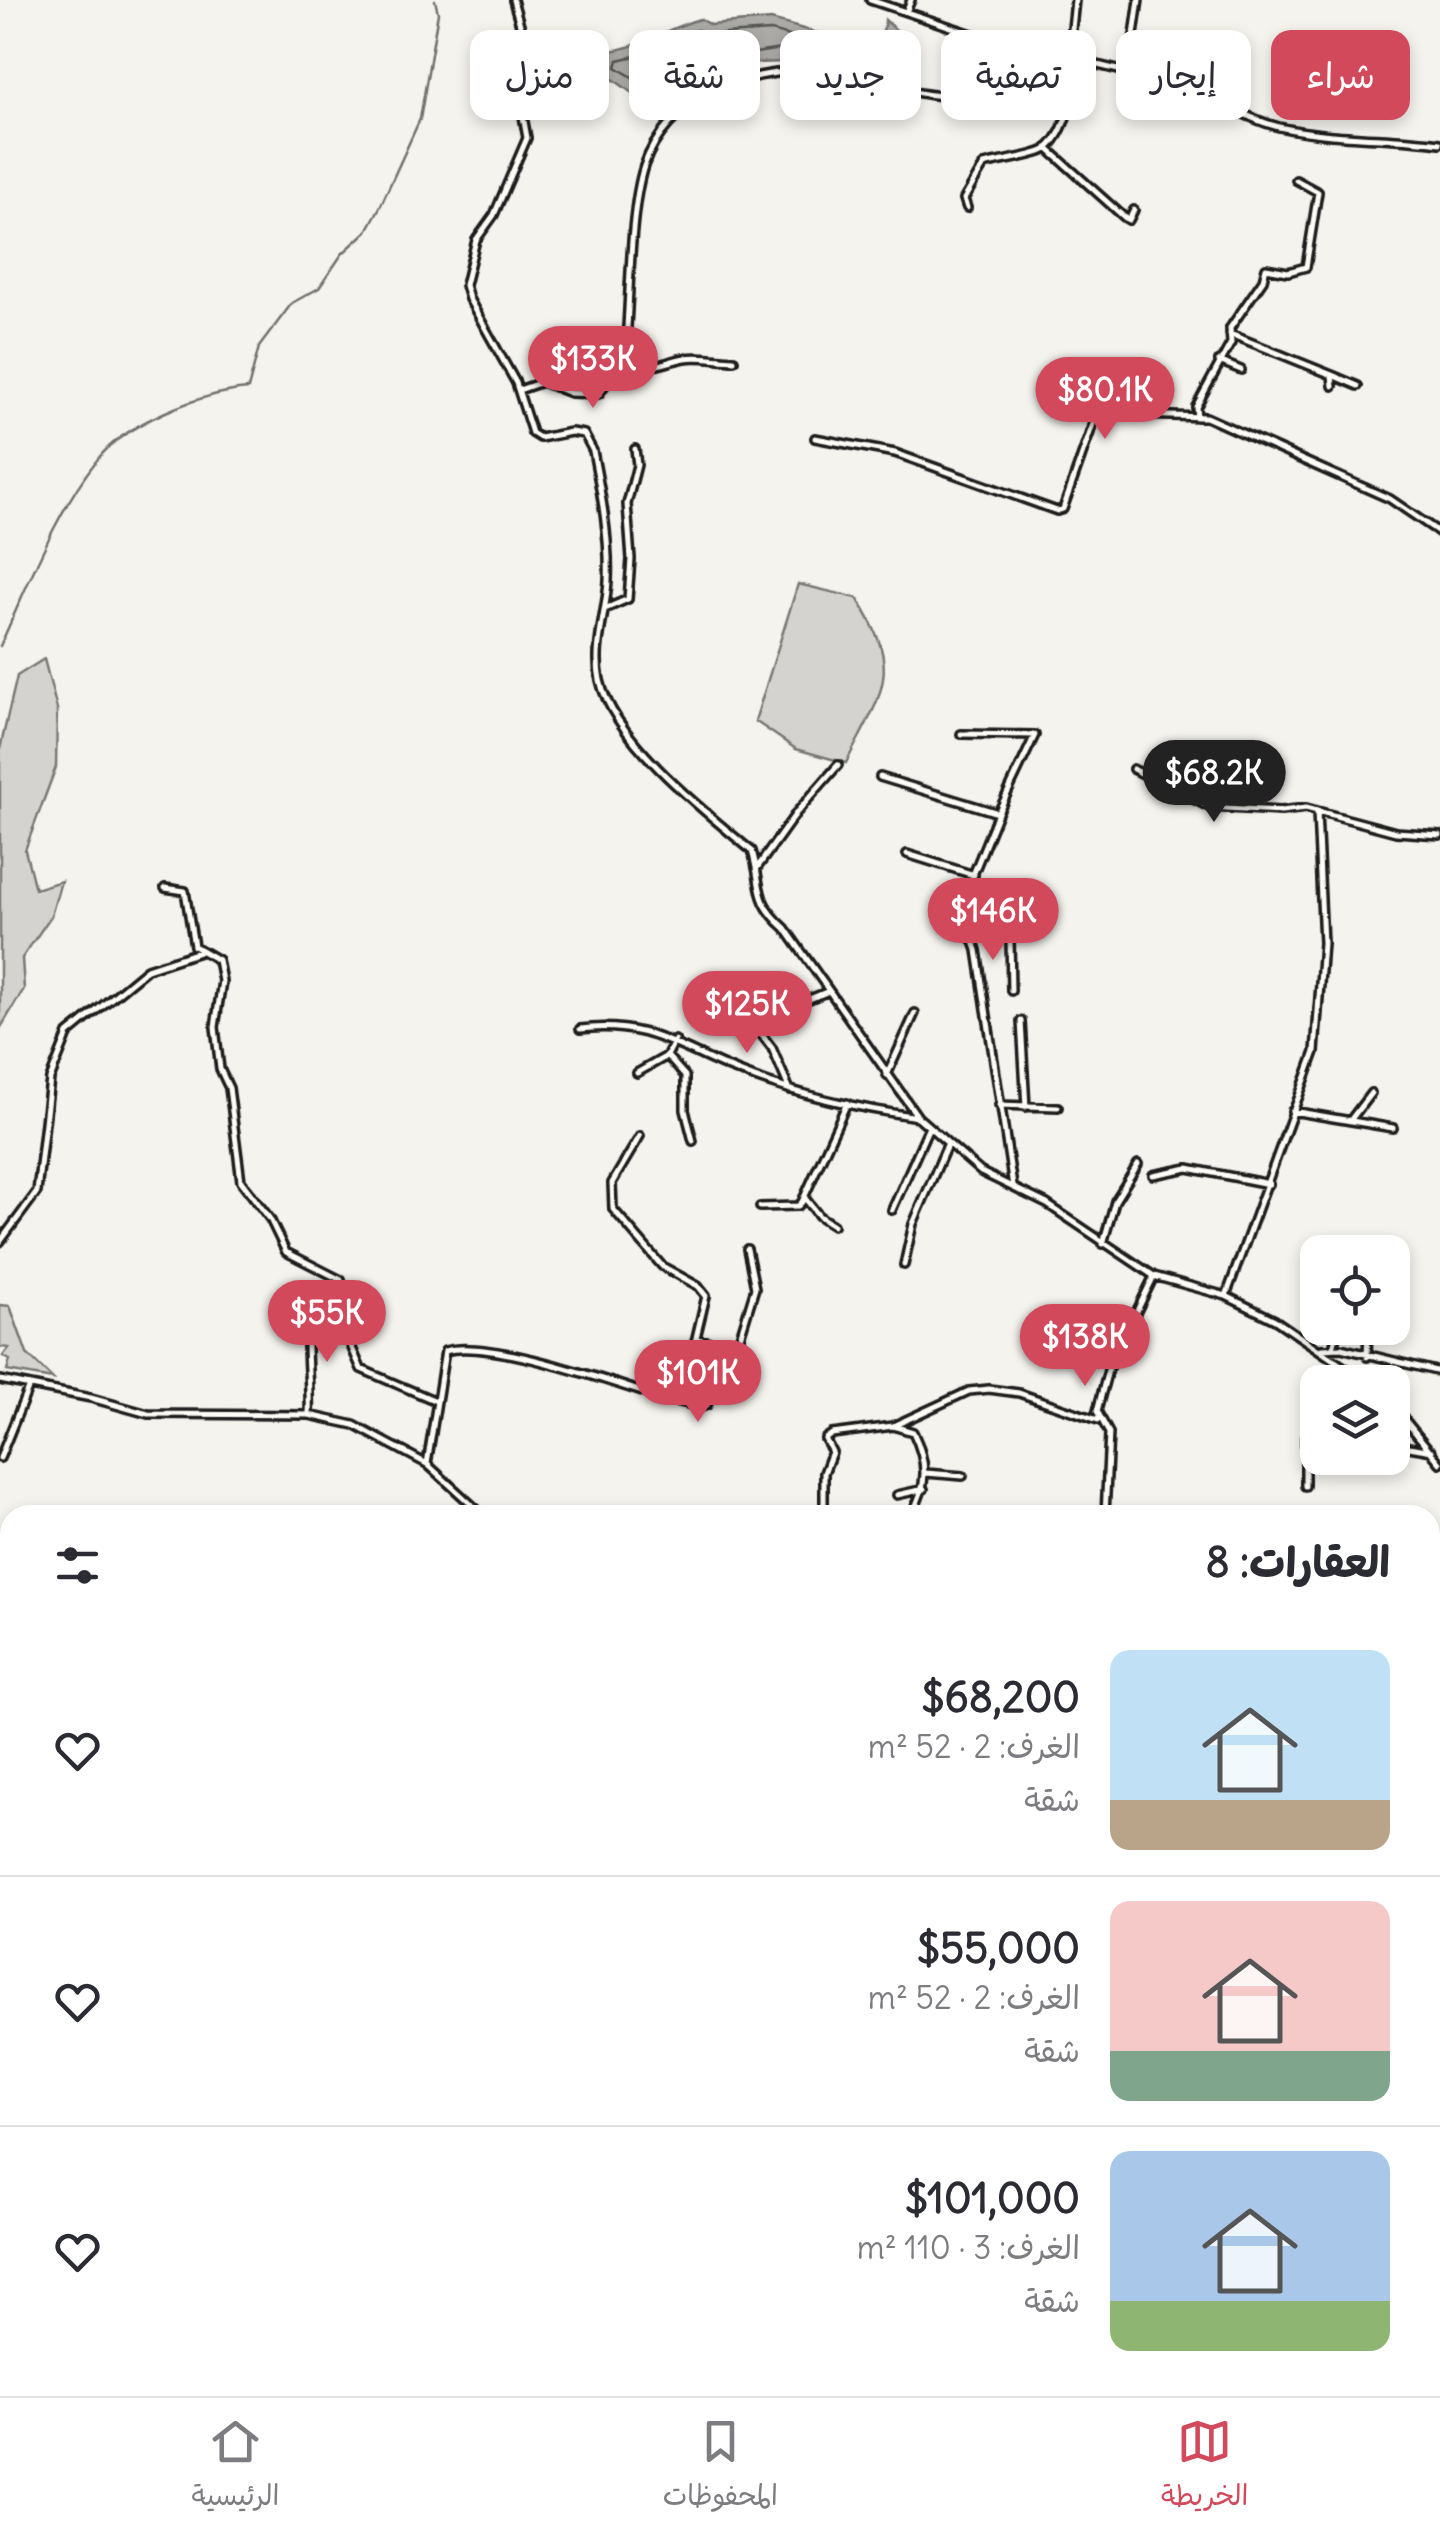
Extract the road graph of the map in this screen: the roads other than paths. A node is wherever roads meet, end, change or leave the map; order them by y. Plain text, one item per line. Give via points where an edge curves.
1 (513, 0) edge
2 (870, 0) edge
3 (911, 0) edge
4 (1075, 0) edge
5 (1138, 0) edge
6 (906, 12) junction
7 (960, 30) edge
8 (1073, 30) edge
9 (1135, 30) edge
10 (941, 95) edge
11 (1251, 117) edge
12 (1062, 120) edge
13 (1440, 142) edge
14 (1047, 148) junction
15 (1296, 180) dead end
16 (966, 208) dead end
17 (1134, 210) dead end
18 (1230, 334) junction
19 (625, 356) junction
20 (734, 360) dead end
21 (1219, 360) junction
22 (1241, 370) dead end
23 (1332, 375) junction
24 (1333, 386) dead end
25 (1358, 386) dead end
26 (519, 390) junction
27 (1197, 416) junction
28 (815, 438) dead end
29 (635, 449) dead end
30 (1440, 533) edge
31 (605, 609) junction
32 (961, 734) dead end
33 (838, 765) dead end
34 (1134, 769) dead end
35 (880, 777) dead end
36 (1317, 812) junction
37 (998, 813) junction
38 (1440, 835) edge
39 (908, 854) dead end
40 (757, 868) junction
41 (974, 875) junction
42 (166, 888) dead end
43 (969, 936) junction
44 (199, 952) junction
45 (829, 991) junction
46 (1011, 991) dead end
47 (914, 1012) dead end
48 (1021, 1021) dead end
49 (580, 1029) dead end
50 (675, 1040) junction
51 (667, 1056) junction
52 (638, 1073) dead end
53 (887, 1075) junction
54 (790, 1090) junction
55 (1371, 1093) dead end
56 (848, 1103) junction
57 (999, 1105) junction
58 (1026, 1107) junction
59 (1058, 1107) dead end
60 (1292, 1111) junction
61 (918, 1117) junction
62 (1350, 1120) junction
63 (1393, 1128) dead end
64 (928, 1129) junction
65 (640, 1136) dead end
66 (693, 1141) dead end
67 (947, 1145) junction
68 (1138, 1164) dead end
69 (1153, 1176) dead end
70 (1268, 1184) junction
71 (1013, 1186) junction
72 (804, 1197) junction
73 (760, 1208) dead end
74 (892, 1210) dead end
75 (833, 1225) dead end
76 (0, 1242) edge
77 (1103, 1244) junction
78 (748, 1249) dead end
79 (904, 1265) dead end
80 (1154, 1276) junction
81 (1226, 1296) junction
82 (331, 1301) dead end
83 (696, 1338) junction
84 (1334, 1345) edge
85 (1367, 1345) edge
86 (1333, 1348) junction
87 (1322, 1350) junction
88 (1366, 1357) junction
89 (1343, 1365) edge
90 (1440, 1372) edge
91 (0, 1380) edge
92 (29, 1386) junction
93 (714, 1390) dead end
94 (658, 1397) junction
95 (436, 1401) junction
96 (309, 1415) junction
97 (1098, 1420) junction
98 (1410, 1425) edge
99 (893, 1426) junction
100 (1410, 1447) edge
101 (1432, 1451) junction
102 (0, 1458) edge
103 (1440, 1463) edge
104 (428, 1464) junction
105 (926, 1473) junction
106 (1305, 1475) edge
107 (963, 1476) dead end
108 (1305, 1486) dead end
109 (924, 1489) junction
110 (896, 1495) dead end
111 (472, 1505) edge
112 (824, 1505) edge
113 (917, 1505) edge
114 (1105, 1505) edge

1 - 26 street via 528,53 525,147 476,240 466,285
2 - 6 street
3 - 6 street
4 - 8 street
5 - 9 street
6 - 7 street
10 - 19 street via 814,71 764,74 690,103 664,125 644,168
11 - 13 street via 1354,138
12 - 14 street
14 - 16 street via 984,165 964,199
14 - 17 street via 1124,218
15 - 18 street via 1318,192 1306,267 1266,268
18 - 21 street
18 - 23 street
19 - 20 street via 639,365 666,367 684,358
19 - 26 street via 599,394 570,394 542,382
21 - 22 street
21 - 27 street
23 - 24 street
23 - 25 street
26 - 31 street via 532,432 540,438 584,434 593,451 608,577
27 - 28 street via 1099,407 1057,512 896,453
27 - 30 street via 1390,499
29 - 31 street via 638,464 627,504 628,599
31 - 40 street via 597,649 600,684 666,779 752,851
32 - 37 street via 1036,735
33 - 40 street
34 - 36 street via 1209,807
35 - 37 street
36 - 38 street via 1396,832
36 - 60 street via 1323,943 1315,1052
37 - 41 street
39 - 41 street
40 - 45 street via 766,910
41 - 43 street via 952,927
42 - 44 street via 185,891
43 - 46 street via 979,931 1010,938
43 - 57 street
44 - 76 street via 147,969 68,1034 50,1079 37,1192
44 - 95 street via 218,960 220,1069 246,1190 286,1252 341,1280 343,1327 360,1369
45 - 53 street
45 - 54 street via 806,1000 757,999 748,1009
47 - 53 street
48 - 58 street
49 - 50 street via 610,1025
50 - 51 street
50 - 54 street
51 - 52 street
51 - 66 street via 686,1076
53 - 61 street
54 - 56 street
55 - 62 street
56 - 61 street
56 - 72 street
57 - 58 street
57 - 71 street
58 - 59 street
60 - 62 street
60 - 70 street
61 - 64 street
62 - 63 street
64 - 67 street
64 - 74 street
65 - 83 street via 612,1184 613,1209 662,1266 706,1296
67 - 71 street
67 - 79 street via 913,1224
68 - 77 street via 1115,1201
69 - 70 street via 1188,1168
70 - 81 street
71 - 77 street
72 - 73 street via 798,1206
72 - 75 street
77 - 80 street
78 - 83 street via 755,1288 739,1340 734,1347
80 - 81 street
80 - 97 street via 1108,1370
81 - 87 street
82 - 96 street via 313,1300 304,1328
83 - 94 street via 686,1363 672,1372
84 - 86 street
85 - 88 street
86 - 87 street
86 - 88 street
87 - 89 street
88 - 90 street
91 - 92 street
92 - 96 street via 148,1414
92 - 102 street
93 - 94 street via 701,1407
94 - 95 street via 573,1369 453,1348 442,1358
95 - 104 street
96 - 104 street via 354,1425
97 - 99 street via 989,1389
97 - 114 street via 1109,1433
98 - 101 street
99 - 105 street via 913,1432
99 - 112 street via 826,1436 832,1452
100 - 101 street
101 - 103 street
104 - 111 street
105 - 107 street
105 - 109 street
106 - 108 street
109 - 110 street
109 - 113 street

